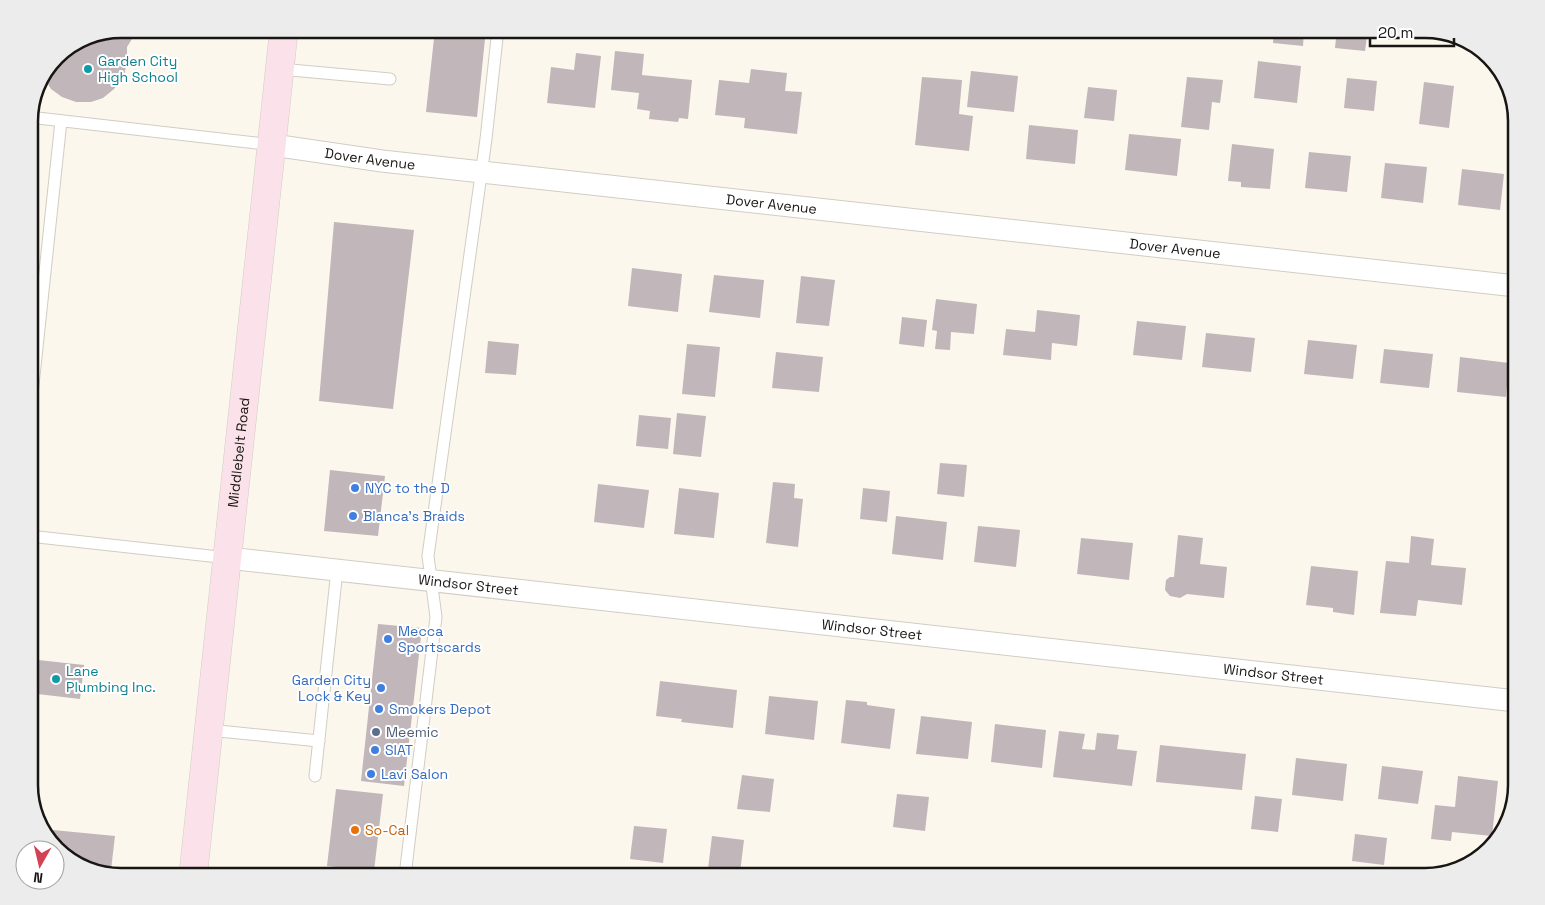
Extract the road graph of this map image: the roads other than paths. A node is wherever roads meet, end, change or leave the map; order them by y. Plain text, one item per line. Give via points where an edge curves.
1 (283, 38) edge
2 (497, 38) edge
3 (280, 69) junction
4 (390, 79) dead end
5 (38, 118) edge
6 (61, 121) junction
7 (273, 145) junction
8 (482, 171) junction
9 (1507, 285) edge
10 (38, 338) edge
11 (38, 537) edge
12 (228, 558) junction
13 (337, 570) junction
14 (431, 580) junction
15 (1508, 700) edge
16 (209, 730) junction
17 (319, 741) junction
18 (315, 776) dead end
19 (194, 868) edge
20 (406, 868) edge

1 - 3 main road, Middlebelt Road
2 - 8 lane
3 - 4 lane
3 - 7 main road, Middlebelt Road
5 - 6 lane, Dover Avenue
6 - 7 lane, Dover Avenue
6 - 10 lane
7 - 8 street, Dover Avenue via 340,156
7 - 12 main road, Middlebelt Road
8 - 9 street, Dover Avenue
8 - 14 lane via 428,556
11 - 12 lane
12 - 13 street, Windsor Street
12 - 16 main road, Middlebelt Road
13 - 14 street, Windsor Street
13 - 17 lane
14 - 15 street, Windsor Street
14 - 20 lane via 436,617
16 - 17 lane
16 - 19 main road, Middlebelt Road
17 - 18 lane

